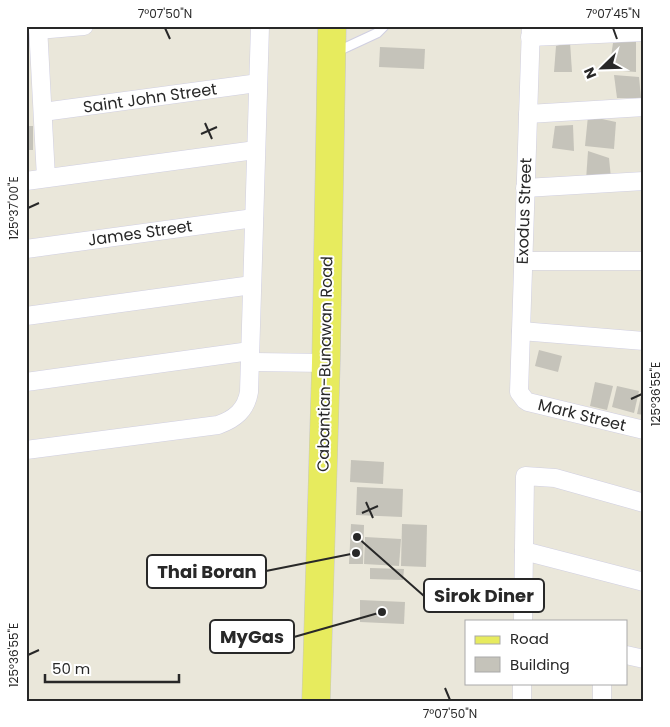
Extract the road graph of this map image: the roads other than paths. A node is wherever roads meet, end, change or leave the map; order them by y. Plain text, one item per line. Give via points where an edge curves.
1 (84, 26) edge
2 (260, 26) edge
3 (332, 26) edge
4 (384, 26) edge
5 (38, 28) edge
6 (530, 32) edge
7 (644, 32) edge
8 (331, 54) junction
9 (258, 83) junction
10 (644, 107) edge
11 (43, 112) junction
12 (528, 114) junction
13 (256, 150) junction
14 (46, 178) junction
15 (26, 181) edge
16 (644, 181) edge
17 (525, 188) junction
18 (254, 218) junction
19 (26, 249) edge
20 (523, 261) junction
21 (644, 261) edge
22 (252, 285) junction
23 (26, 316) edge
24 (520, 331) junction
25 (644, 342) edge
26 (250, 357) junction
27 (326, 363) junction
28 (26, 382) edge
29 (521, 396) joint
30 (644, 430) edge
31 (26, 450) edge
32 (644, 503) edge
33 (524, 551) junction
34 (644, 582) edge
35 (523, 620) edge
36 (628, 655) edge
37 (644, 659) edge
38 (522, 684) edge
39 (602, 684) edge
40 (316, 701) edge
41 (522, 701) edge
42 (602, 701) edge

1 - 5 street
2 - 9 street
3 - 8 main road, Cabantian-Bunawan Road
4 - 8 lane via 377,33
5 - 11 street
6 - 7 street
6 - 12 street, Exodus Street
8 - 27 main road, Cabantian-Bunawan Road
9 - 11 street, Saint John Street
9 - 13 street
10 - 12 street
11 - 14 street
12 - 17 street, Exodus Street
13 - 14 street
13 - 18 street
14 - 15 street
16 - 17 street
17 - 20 street, Exodus Street
18 - 19 street, James Street
18 - 22 street
20 - 21 street
20 - 24 street, Exodus Street
22 - 23 street
22 - 26 street
24 - 25 street
24 - 29 street, Exodus Street
26 - 27 street
26 - 28 street
26 - 31 street via 247,403 228,422
27 - 40 main road, Cabantian-Bunawan Road
29 - 30 street, Mark Street via 528,402
32 - 33 street via 555,478 525,476
33 - 34 street
33 - 35 street
36 - 37 street
38 - 41 street
39 - 42 street

